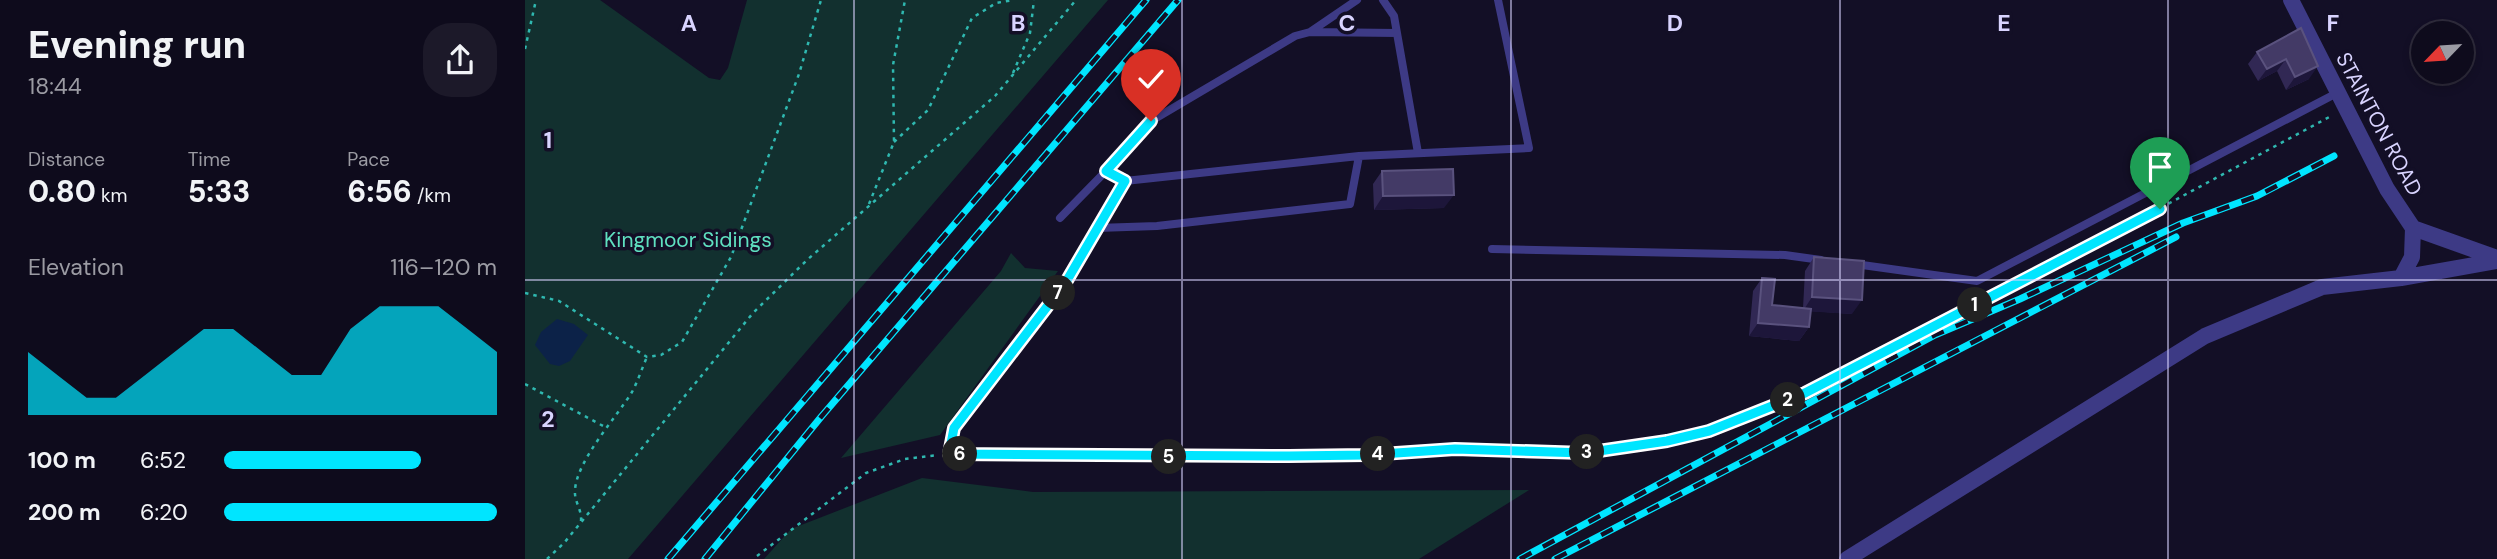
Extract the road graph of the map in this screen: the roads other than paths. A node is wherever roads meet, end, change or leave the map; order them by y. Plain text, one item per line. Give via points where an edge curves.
1 (1357, 0) edge
2 (1383, 0) edge
3 (1498, 0) edge
4 (2291, 0) edge
5 (1310, 32) junction
6 (1397, 33) junction
7 (2337, 93) junction
8 (1418, 153) junction
9 (1359, 156) junction
10 (1106, 171) junction
11 (1125, 181) junction
12 (1060, 218) dead end
13 (1097, 228) junction
14 (2413, 228) junction
15 (1492, 248) dead end
16 (2497, 260) edge
17 (1826, 261) edge
18 (1840, 262) edge
19 (2401, 278) junction
20 (949, 454) road end
21 (1847, 559) edge

1 - 5 lane
2 - 6 lane via 1394,16
3 - 8 lane via 1529,148
4 - 7 street, STAINTON ROAD
5 - 6 lane
5 - 10 lane via 1295,36 1151,121
6 - 8 lane
7 - 14 street, STAINTON ROAD via 2387,189
7 - 18 lane via 1977,281
8 - 9 lane
9 - 11 lane
9 - 13 lane via 1350,204 1157,226
10 - 11 lane
10 - 12 lane
11 - 13 lane
13 - 20 lane via 1066,282 954,428
14 - 16 street
14 - 19 street via 2413,257
15 - 17 lane via 1785,255
16 - 19 street
19 - 21 street via 2322,287 2206,336

